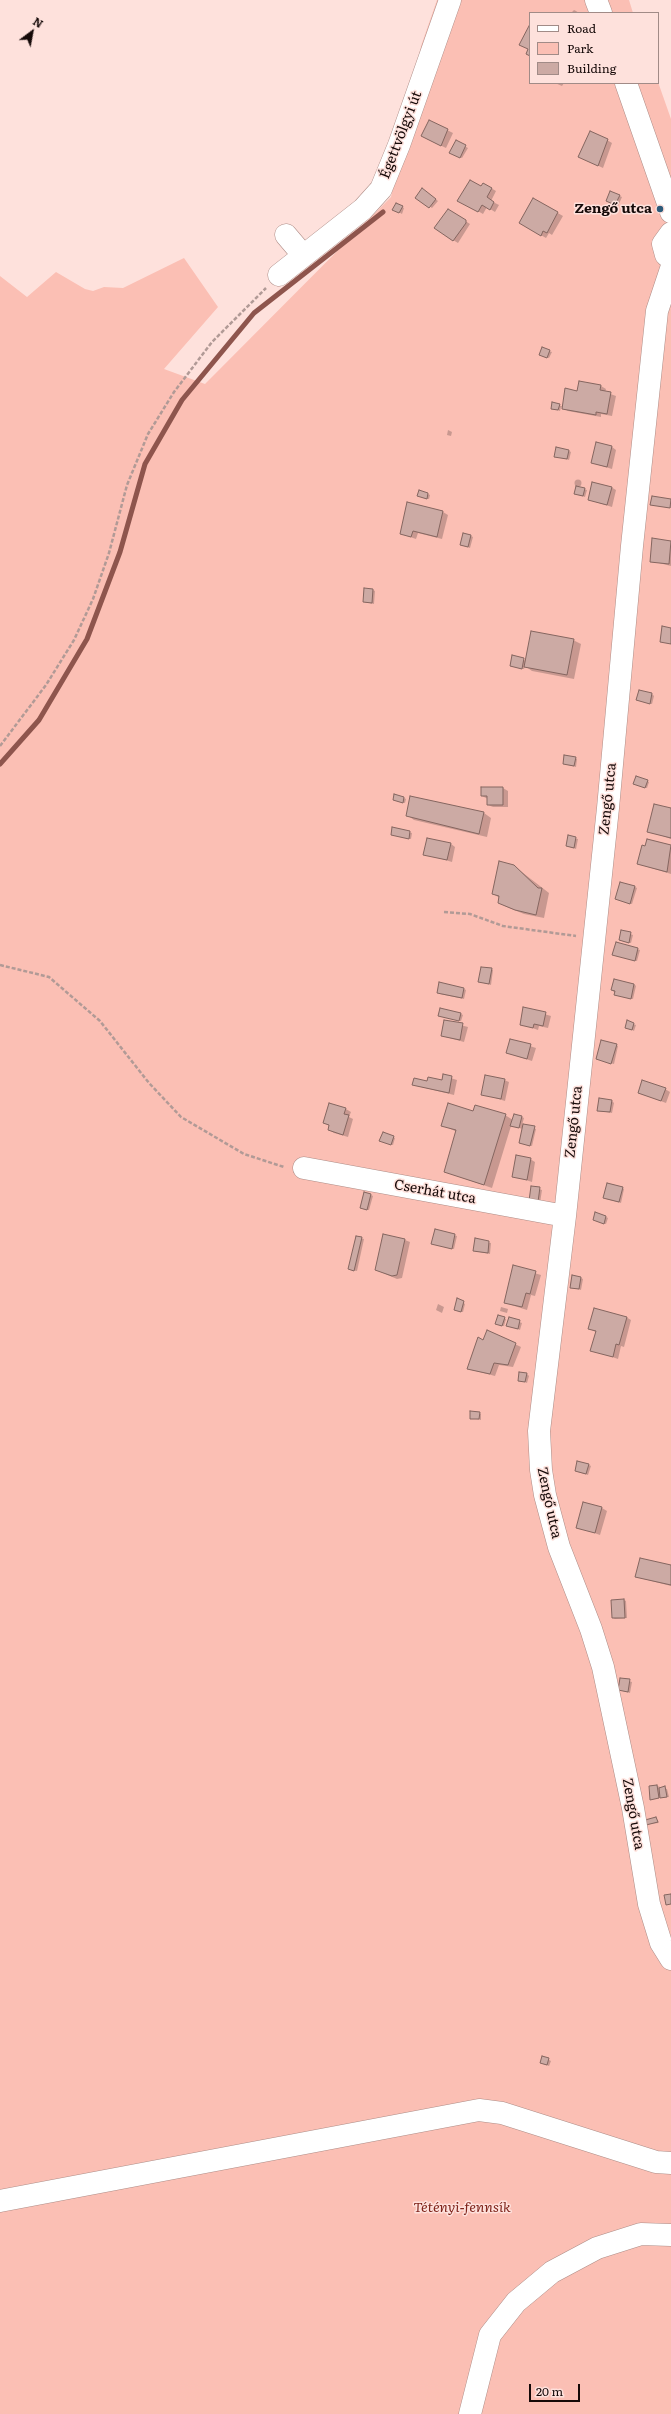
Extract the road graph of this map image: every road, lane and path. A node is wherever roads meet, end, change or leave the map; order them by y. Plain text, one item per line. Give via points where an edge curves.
1 (450, 0) edge
2 (596, 0) edge
3 (601, 12) edge
4 (626, 84) edge
5 (671, 212) edge
6 (671, 233) edge
7 (286, 235) dead end
8 (303, 255) junction
9 (671, 259) edge
10 (671, 270) edge
11 (279, 275) joint
12 (0, 746) edge
13 (444, 912) dead end
14 (592, 938) junction
15 (0, 965) edge
16 (304, 1168) joint
17 (565, 1216) junction
18 (671, 1959) edge
19 (671, 2163) edge
20 (0, 2200) edge
21 (671, 2234) edge
22 (470, 2414) edge

1 - 8 street, Égettvölgyi út via 381,189 363,208
2 - 3 street
4 - 5 street
6 - 9 street via 663,244 666,254
7 - 8 street
8 - 11 street, Égettvölgyi út
10 - 14 street, Zengő utca via 657,311 608,808
11 - 12 path via 212,342 174,392 148,434 129,479 109,553 93,599 74,640 46,685
13 - 14 path via 470,914 503,926
14 - 17 street, Zengő utca
15 - 16 path via 50,976 100,1021 149,1083 181,1117 201,1131 244,1154 288,1168
16 - 17 street, Cserhát utca
17 - 18 street, Zengő utca via 542,1400 541,1470 558,1547 592,1629 603,1667 633,1808 649,1904 661,1943
19 - 20 street via 656,2162 502,2113 479,2110
21 - 22 street via 641,2234 597,2248 552,2272 516,2302 490,2335

